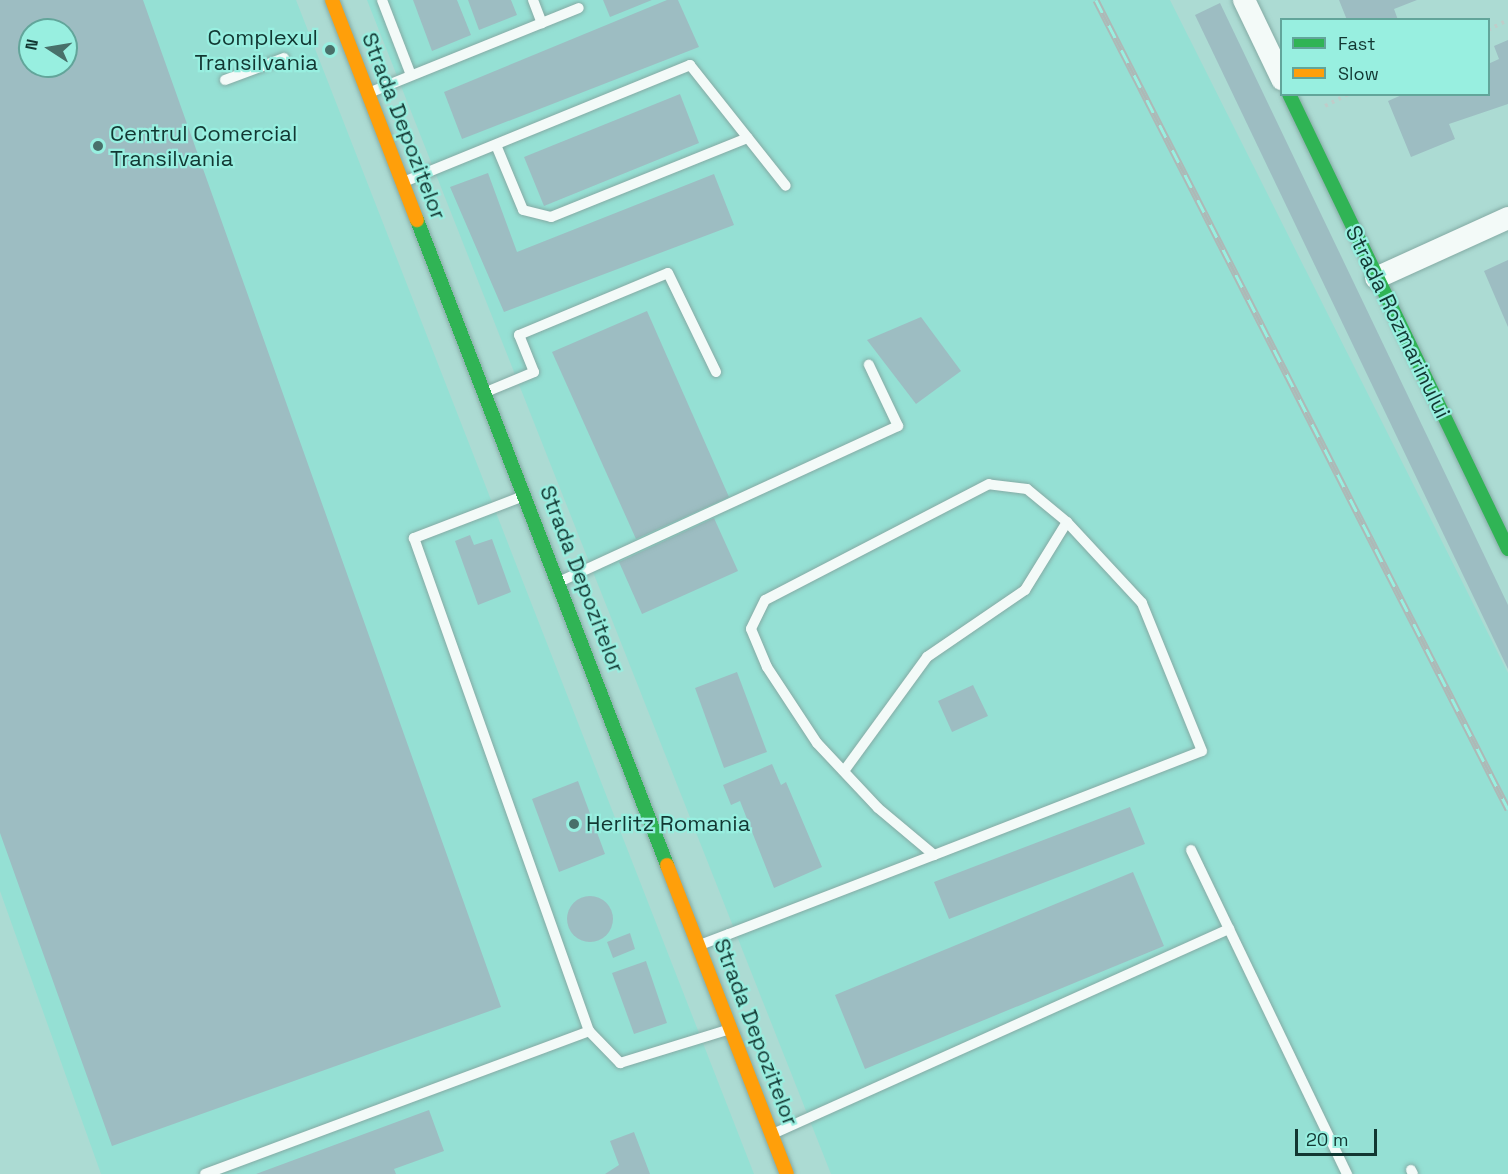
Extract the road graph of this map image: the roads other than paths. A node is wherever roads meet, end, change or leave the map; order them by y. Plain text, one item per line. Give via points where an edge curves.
1 (332, 0) edge
2 (382, 0) edge
3 (533, 0) edge
4 (1244, 0) edge
5 (579, 8) dead end
6 (542, 23) junction
7 (284, 58) dead end
8 (411, 75) junction
9 (1280, 77) edge
10 (225, 80) dead end
11 (368, 93) junction
12 (1290, 96) edge
13 (748, 138) junction
14 (496, 144) junction
15 (403, 182) junction
16 (786, 186) dead end
17 (1508, 219) edge
18 (1376, 278) junction
19 (869, 365) dead end
20 (716, 372) dead end
21 (486, 392) junction
22 (526, 494) junction
23 (1067, 522) junction
24 (1508, 549) edge
25 (561, 581) junction
26 (844, 771) junction
27 (1191, 850) dead end
28 (934, 855) junction
29 (1228, 929) junction
30 (699, 945) junction
31 (731, 1028) junction
32 (589, 1031) junction
33 (772, 1134) junction
34 (205, 1174) edge
35 (788, 1174) edge
36 (1347, 1174) edge

1 - 11 street, Strada Depozitelor
2 - 8 lane
3 - 6 lane
4 - 9 street
5 - 6 lane
6 - 8 lane
7 - 10 lane
8 - 11 lane
11 - 15 street, Strada Depozitelor
12 - 18 street, Strada Rozmarinului
13 - 14 lane via 690,65
13 - 14 lane via 551,217 523,210
13 - 16 lane
14 - 15 lane
15 - 21 street, Strada Depozitelor
17 - 18 street
18 - 24 street, Strada Rozmarinului
19 - 25 lane via 898,426
20 - 21 lane via 668,273 519,335 534,372
21 - 22 street, Strada Depozitelor
22 - 25 street, Strada Depozitelor
22 - 32 lane via 414,538
23 - 26 lane via 1025,591 927,657
23 - 26 lane via 1027,489 989,484 765,600 751,629 768,667 817,742
23 - 28 lane via 1142,603 1202,751
25 - 30 street, Strada Depozitelor
26 - 28 lane
27 - 29 lane
28 - 30 lane
29 - 33 lane
29 - 36 lane
30 - 31 street, Strada Depozitelor
31 - 32 lane via 620,1063
31 - 33 street, Strada Depozitelor
32 - 34 lane
33 - 35 street, Strada Depozitelor

